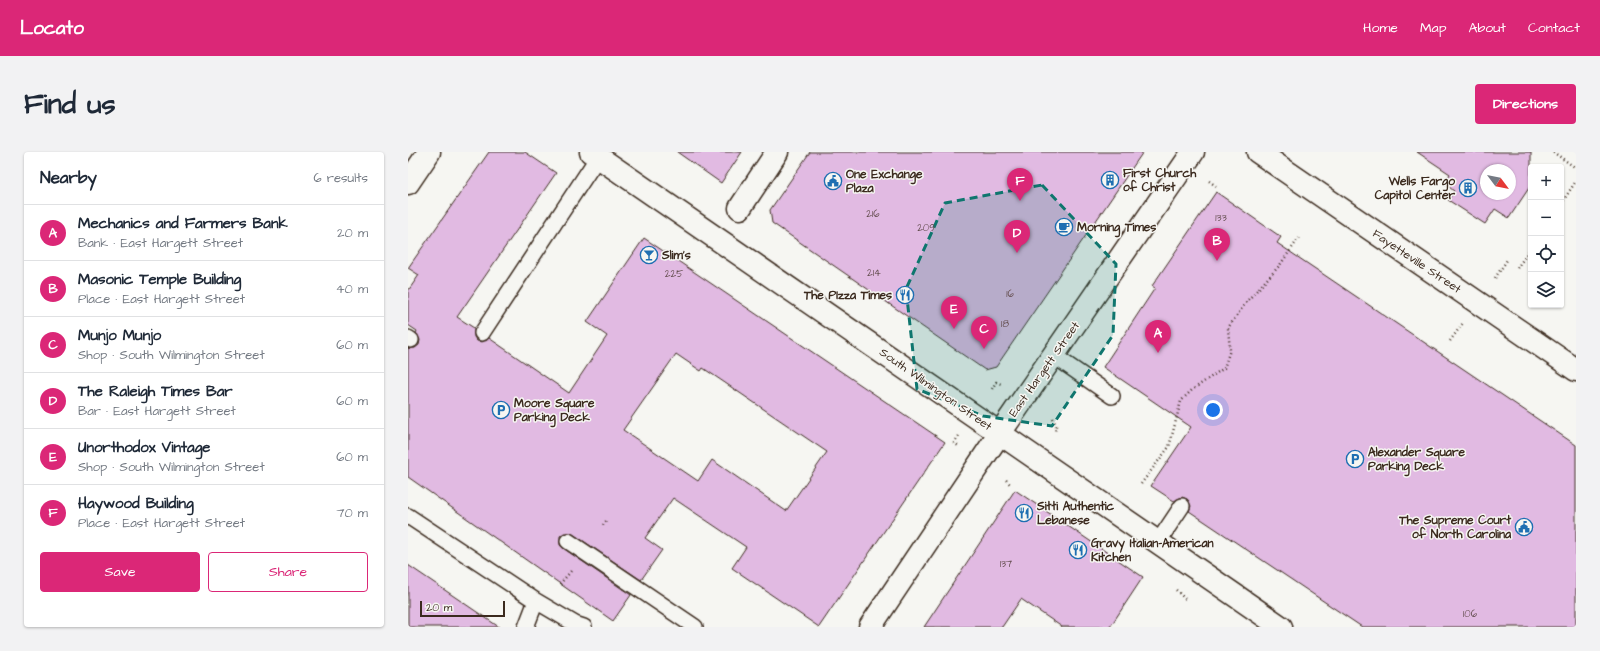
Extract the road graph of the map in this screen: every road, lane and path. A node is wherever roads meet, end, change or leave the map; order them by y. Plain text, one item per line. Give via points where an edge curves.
1 (429, 152) edge
2 (777, 152) edge
3 (1193, 152) edge
4 (1258, 152) edge
5 (1553, 152) edge
6 (595, 154) edge
7 (1576, 168) edge
8 (1209, 181) dead end
9 (1576, 181) edge
10 (408, 183) edge
11 (1216, 186) dead end
12 (1564, 200) edge
13 (740, 208) dead end
14 (1299, 238) dead end
15 (1528, 252) edge
16 (1506, 260) dead end
17 (1517, 268) dead end
18 (1494, 278) dead end
19 (1463, 322) dead end
20 (482, 333) dead end
21 (1450, 341) dead end
22 (1053, 355) junction
23 (1576, 370) edge
24 (996, 382) dead end
25 (992, 389) dead end
26 (1112, 396) dead end
27 (1053, 418) dead end
28 (1055, 432) dead end
29 (1000, 433) junction
30 (959, 436) dead end
31 (961, 447) dead end
32 (1006, 480) dead end
33 (1010, 484) dead end
34 (1141, 484) dead end
35 (1182, 506) dead end
36 (408, 516) edge
37 (607, 520) dead end
38 (603, 525) dead end
39 (568, 541) dead end
40 (1158, 542) junction
41 (571, 571) dead end
42 (560, 584) dead end
43 (1176, 590) dead end
44 (1185, 599) dead end
45 (536, 601) junction
46 (526, 627) edge
47 (584, 627) edge
48 (695, 627) edge
49 (870, 627) edge
50 (1282, 627) edge

1 - 10 street
2 - 13 street
3 - 22 street, East Hargett Street
4 - 23 street, Fayetteville Street
5 - 7 path
6 - 20 lane
6 - 29 street, South Wilmington Street
8 - 11 path
9 - 12 path
14 - 34 path via 1228,328 1230,350 1224,368 1192,390 1181,401 1170,447
15 - 17 path
16 - 18 path
19 - 21 path
22 - 26 lane
22 - 29 street, East Hargett Street
24 - 25 path
27 - 28 path
29 - 40 street, South Wilmington Street
29 - 49 street, East Hargett Street
30 - 31 path via 954,443
32 - 33 path
35 - 40 lane
36 - 45 lane
37 - 38 path
39 - 48 lane
40 - 50 street, South Wilmington Street
41 - 42 path
43 - 44 path
45 - 46 lane
45 - 47 lane

